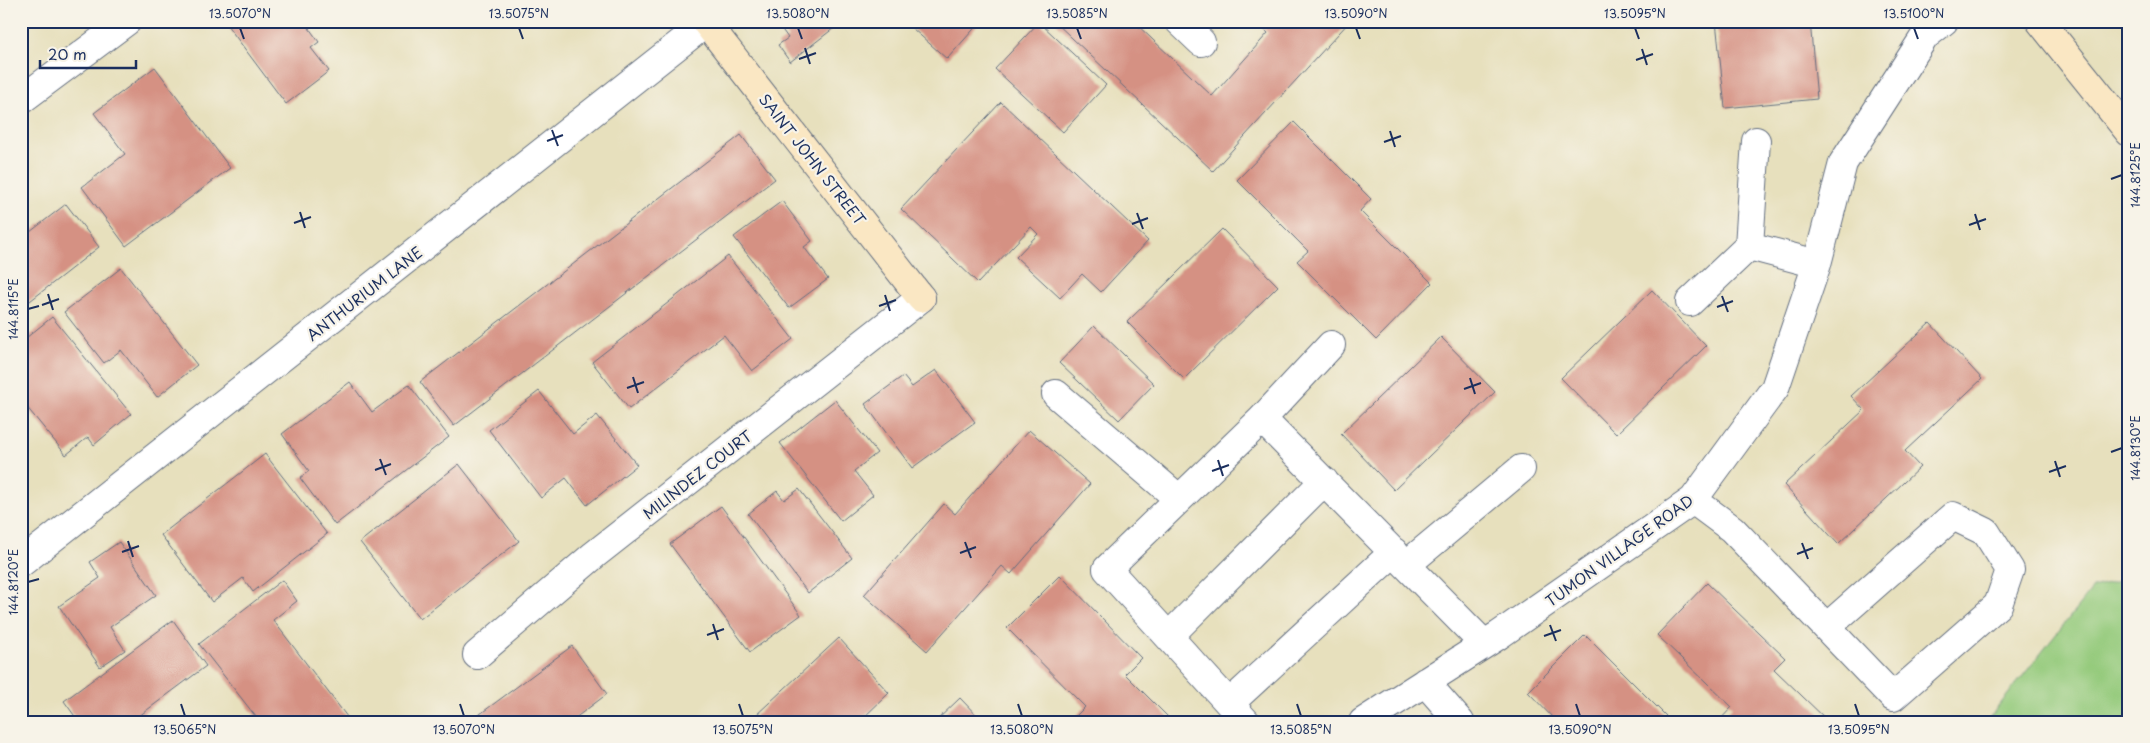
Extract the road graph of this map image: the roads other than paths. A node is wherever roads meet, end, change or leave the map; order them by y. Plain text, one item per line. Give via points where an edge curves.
1 (127, 21) edge
2 (1179, 21) edge
3 (1944, 21) edge
4 (2040, 21) edge
5 (706, 22) edge
6 (1201, 42) dead end
7 (21, 100) edge
8 (2129, 132) edge
9 (1756, 140) dead end
10 (1749, 246) junction
11 (1817, 264) junction
12 (921, 298) joint
13 (1690, 302) dead end
14 (1332, 345) dead end
15 (1056, 394) dead end
16 (1262, 419) junction
17 (1521, 469) dead end
18 (1324, 481) junction
19 (1179, 499) junction
20 (1693, 500) junction
21 (1400, 559) junction
22 (21, 563) edge
23 (1827, 627) junction
24 (1169, 636) junction
25 (1484, 644) junction
26 (477, 655) dead end
27 (1425, 682) junction
28 (1238, 713) edge
29 (1363, 722) edge
30 (1460, 722) edge

1 - 7 street
2 - 6 street
3 - 11 street, TUMON VILLAGE ROAD via 1925,36 1843,163
4 - 8 street
5 - 12 street, SAINT JOHN STREET
5 - 22 street, ANTHURIUM LANE
9 - 10 street
10 - 11 street
10 - 13 street
11 - 20 street, TUMON VILLAGE ROAD via 1775,388
12 - 26 street, MILINDEZ COURT via 594,555
14 - 16 street
15 - 19 street
16 - 18 street
16 - 19 street
17 - 21 street
18 - 21 street
18 - 24 street
19 - 24 street via 1107,569
20 - 23 street via 1732,529
20 - 25 street, TUMON VILLAGE ROAD
21 - 25 street
21 - 28 street
23 - 23 street via 1893,697 1998,605 2010,570 1986,532 1953,516
24 - 28 street
25 - 27 street, TUMON VILLAGE ROAD
27 - 29 street, TUMON VILLAGE ROAD
27 - 30 street

